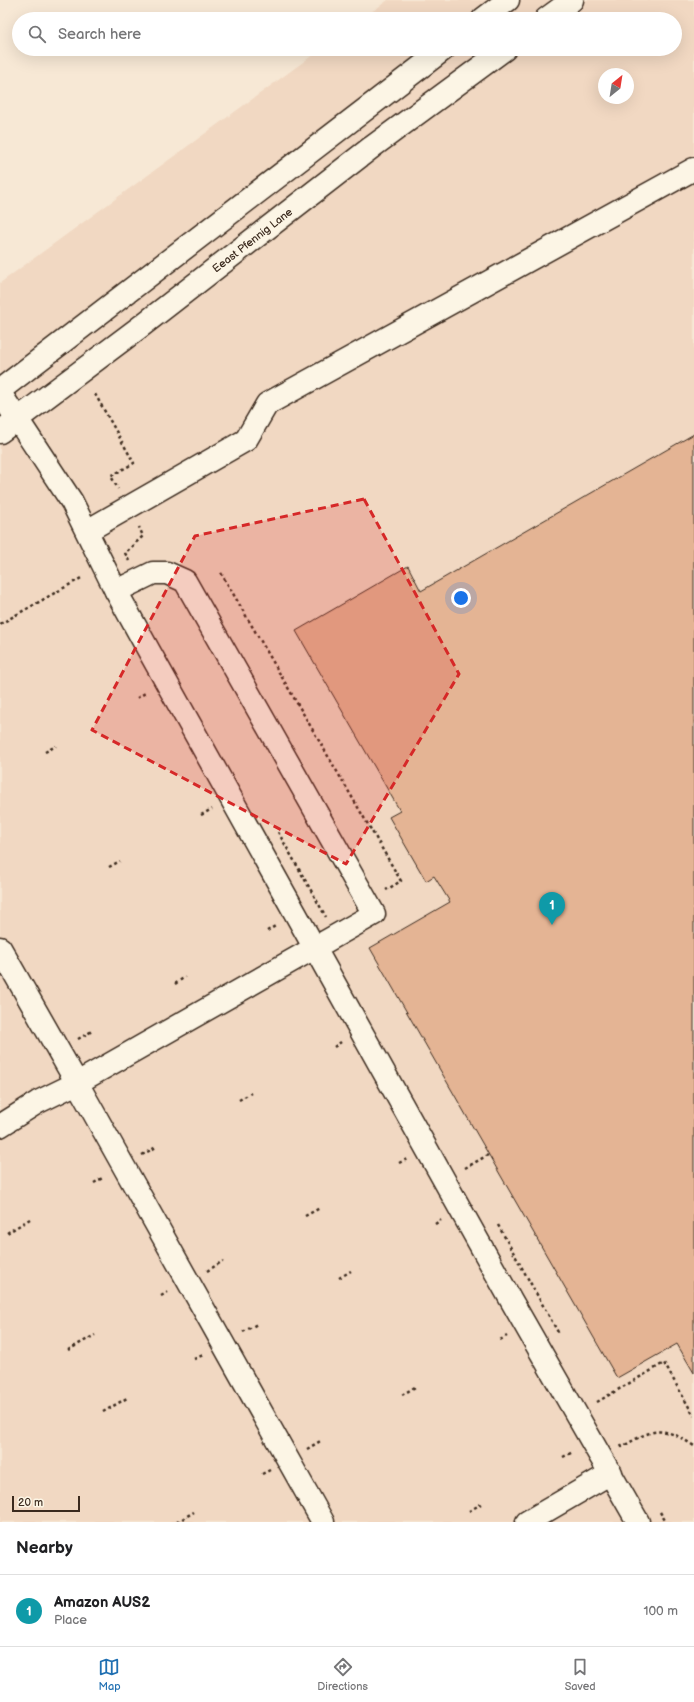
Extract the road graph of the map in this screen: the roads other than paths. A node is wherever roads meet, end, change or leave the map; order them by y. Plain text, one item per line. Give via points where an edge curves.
1 (508, 0) edge
2 (572, 0) edge
3 (492, 12) edge
4 (556, 12) edge
5 (435, 56) edge
6 (496, 56) edge
7 (694, 169) edge
8 (0, 391) edge
9 (17, 419) junction
10 (0, 432) edge
11 (86, 531) junction
12 (116, 591) junction
13 (0, 948) edge
14 (315, 948) junction
15 (77, 1082) junction
16 (0, 1126) edge
17 (611, 1473) junction
18 (322, 1522) edge
19 (527, 1522) edge
20 (638, 1522) edge

1 - 3 lane
2 - 4 lane
5 - 8 lane
6 - 9 lane, Eeast Pfennig Lane via 372,147
7 - 11 lane via 267,404 246,440
8 - 9 lane
9 - 10 lane, Eeast Pfennig Lane
9 - 11 lane via 72,502
11 - 12 lane
12 - 14 lane
12 - 14 lane via 153,573 166,573 185,581 374,914
13 - 15 lane
14 - 15 lane
14 - 17 lane via 511,1300
15 - 16 lane
15 - 18 lane
17 - 19 lane
17 - 20 lane

